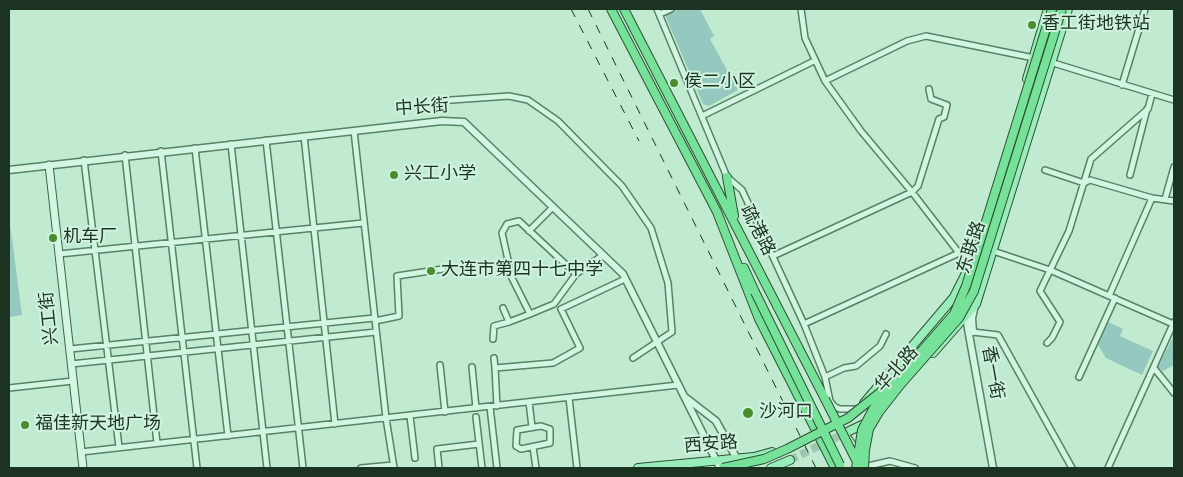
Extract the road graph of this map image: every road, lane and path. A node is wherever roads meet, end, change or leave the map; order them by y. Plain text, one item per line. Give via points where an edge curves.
1 (611, 9) edge
2 (624, 9) edge
3 (671, 9) edge
4 (801, 9) edge
5 (1048, 9) edge
6 (1052, 9) edge
7 (1062, 9) edge
8 (1068, 9) edge
9 (1144, 9) edge
10 (659, 12) edge
11 (1033, 58) junction
12 (814, 61) junction
13 (1051, 63) junction
14 (825, 81) junction
15 (1122, 85) junction
16 (929, 89) dead end
17 (1152, 94) junction
18 (1174, 100) edge
19 (437, 101) dead end
20 (1148, 109) junction
21 (702, 116) junction
22 (354, 131) junction
23 (304, 136) junction
24 (266, 140) junction
25 (231, 144) junction
26 (195, 148) junction
27 (161, 151) junction
28 (125, 155) junction
29 (84, 160) junction
30 (49, 165) junction
31 (1174, 167) edge
32 (9, 170) edge
33 (1045, 170) dead end
34 (1130, 175) dead end
35 (727, 177) junction
36 (1084, 183) junction
37 (912, 192) junction
38 (1152, 198) junction
39 (1165, 199) junction
40 (1174, 201) edge
41 (553, 207) junction
42 (717, 212) junction
43 (364, 223) junction
44 (736, 223) junction
45 (315, 228) junction
46 (529, 231) junction
47 (276, 232) junction
48 (241, 236) junction
49 (206, 240) junction
50 (171, 243) junction
51 (135, 247) junction
52 (97, 251) junction
53 (993, 251) junction
54 (959, 253) junction
55 (59, 254) junction
56 (604, 255) junction
57 (773, 256) junction
58 (972, 257) junction
59 (989, 263) junction
60 (443, 269) dead end
61 (1050, 270) junction
62 (576, 274) junction
63 (625, 279) junction
64 (962, 284) junction
65 (1109, 296) junction
66 (1115, 298) junction
67 (976, 304) junction
68 (503, 308) dead end
69 (530, 314) junction
70 (966, 317) junction
71 (374, 319) junction
72 (509, 322) junction
73 (323, 323) junction
74 (1174, 323) edge
75 (804, 324) junction
76 (286, 327) junction
77 (251, 330) junction
78 (376, 332) junction
79 (973, 332) junction
80 (216, 334) junction
81 (886, 334) dead end
82 (181, 337) junction
83 (325, 337) junction
84 (493, 339) dead end
85 (145, 341) junction
86 (288, 342) junction
87 (658, 343) junction
88 (1047, 343) dead end
89 (107, 345) junction
90 (253, 345) junction
91 (70, 349) junction
92 (218, 349) junction
93 (183, 352) junction
94 (147, 356) junction
95 (494, 358) dead end
96 (633, 358) dead end
97 (109, 360) junction
98 (71, 364) junction
99 (440, 364) dead end
100 (472, 367) dead end
101 (495, 368) junction
102 (1154, 368) junction
103 (824, 377) junction
104 (1079, 377) dead end
105 (896, 380) junction
106 (73, 381) junction
107 (678, 385) junction
108 (9, 388) edge
109 (1174, 394) edge
110 (684, 396) junction
111 (569, 398) junction
112 (529, 402) junction
113 (498, 406) junction
114 (490, 407) junction
115 (476, 408) junction
116 (858, 409) junction
117 (445, 412) junction
118 (410, 416) junction
119 (476, 416) dead end
120 (386, 418) junction
121 (840, 419) dead end
122 (335, 424) junction
123 (297, 428) junction
124 (532, 428) junction
125 (262, 432) junction
126 (845, 433) joint
127 (228, 436) junction
128 (194, 440) junction
129 (157, 443) junction
130 (479, 444) junction
131 (119, 447) junction
132 (533, 447) junction
133 (785, 447) dead end
134 (731, 449) junction
135 (81, 452) junction
136 (746, 457) junction
137 (415, 458) dead end
138 (736, 458) junction
139 (716, 460) junction
140 (790, 460) tunnel mouth
141 (393, 467) edge
142 (83, 468) edge
143 (198, 468) edge
144 (267, 468) edge
145 (303, 468) edge
146 (361, 468) edge
147 (439, 468) edge
148 (482, 468) edge
149 (497, 468) edge
150 (536, 468) edge
151 (577, 468) edge
152 (638, 468) edge
153 (722, 468) edge
154 (742, 468) edge
155 (771, 468) edge
156 (835, 468) edge
157 (842, 468) edge
158 (856, 468) edge
159 (865, 468) edge
160 (915, 468) edge
161 (993, 468) edge
162 (998, 468) edge
163 (1072, 468) edge
164 (1108, 468) edge

1 - 42 highway
2 - 44 highway, 疏港路
3 - 10 street
4 - 12 street via 805,38
5 - 11 main road
6 - 105 highway, 东联路, bridge via 966,286 954,314
7 - 159 highway, 东联路, bridge via 974,292 959,318 879,412 869,429 864,450
8 - 13 main road, 华北路
9 - 15 street
10 - 21 street
11 - 13 street
11 - 14 street via 926,36 907,40
11 - 58 main road
12 - 14 street
12 - 21 street
13 - 15 street
13 - 53 main road, 华北路
14 - 37 street via 860,131
15 - 17 street
16 - 37 street via 931,99 948,105 944,117 939,119 918,186
17 - 18 street
17 - 20 street
19 - 87 street via 509,96 528,100 558,120 616,179 651,228 668,283 672,332
20 - 34 street
20 - 36 street via 1091,159
21 - 35 street
22 - 23 street, 中长街
22 - 41 street, 中长街 via 452,120 464,122
22 - 43 street
23 - 24 street, 中长街
23 - 45 street
24 - 25 street, 中长街
24 - 47 street
25 - 26 street, 中长街
25 - 48 street
26 - 27 street, 中长街
26 - 49 street
27 - 28 street, 中长街
27 - 50 street
28 - 29 street, 中长街
28 - 51 street
29 - 30 street, 中长街
29 - 52 street
30 - 32 street, 中长街
30 - 55 main road, 兴工街
31 - 39 street
33 - 36 street
35 - 44 highway
35 - 57 street via 742,190
36 - 38 street via 1090,180
36 - 61 street via 1068,231
37 - 54 street
37 - 57 street
38 - 39 street
38 - 65 street
39 - 40 street
41 - 46 street
41 - 56 street, 中长街
42 - 156 highway via 759,319
42 - 157 highway, bridge
43 - 45 street
43 - 71 street
44 - 159 highway, 疏港路, bridge via 825,399
45 - 47 street
45 - 73 street
46 - 62 street
46 - 69 street via 519,221 514,221 507,224 502,234 512,278
47 - 48 street
47 - 76 street
48 - 49 street
48 - 77 street
49 - 50 street
49 - 80 street
50 - 51 street
50 - 82 street
51 - 52 street
51 - 85 street
52 - 55 street
52 - 89 street
53 - 59 main road, 华北路
53 - 61 street
54 - 58 street
54 - 75 street
55 - 91 main road, 兴工街
56 - 62 street
56 - 63 street, 中长街
57 - 75 street
58 - 59 street
58 - 64 main road
59 - 67 main road, 华北路
60 - 71 street via 397,276 399,316
61 - 65 street
61 - 88 street via 1040,291 1060,322
62 - 69 street via 554,304
63 - 87 street, 中长街
63 - 101 street via 561,309 580,348 553,363
64 - 70 street, 香一街
64 - 116 main road via 941,314
65 - 66 street
66 - 74 street
66 - 104 street
67 - 70 main road, 华北路
67 - 79 street, 香一街
68 - 72 street
69 - 72 street
70 - 126 main road, 华北路 via 883,409 869,421
70 - 161 street, 香一街
71 - 73 street
71 - 78 street
72 - 84 street via 494,326
73 - 76 street
73 - 83 street
74 - 102 street
75 - 103 street
76 - 77 street
76 - 86 street
77 - 80 street
77 - 90 street
78 - 83 street
78 - 120 street
79 - 162 street, 香一街
79 - 163 street via 998,335
80 - 82 street
80 - 92 street
81 - 103 street via 880,346 856,366
82 - 85 street
82 - 93 street
83 - 86 street
83 - 122 street
85 - 89 street
85 - 94 street
86 - 90 street
86 - 123 street
87 - 96 street
87 - 107 street, 中长街
89 - 91 street
89 - 97 street
90 - 92 street
90 - 125 street
91 - 98 main road, 兴工街
92 - 93 street
92 - 127 street
93 - 94 street
93 - 128 street
94 - 97 street
94 - 129 street
95 - 101 street
97 - 98 street
97 - 131 street
98 - 106 main road, 兴工街
99 - 117 street
100 - 115 street
101 - 113 street
102 - 109 street
102 - 164 street
103 - 116 street via 830,401 835,407
105 - 153 highway, bridge via 848,418 787,450 764,459
105 - 158 highway, 东联路, bridge via 882,396 862,430
106 - 108 street
106 - 135 main road, 兴工街
107 - 110 street, 中长街
107 - 111 street
110 - 134 street via 716,421
110 - 139 street, 中长街
111 - 112 street
111 - 151 street
112 - 113 street
112 - 124 street
113 - 114 street
114 - 115 street
114 - 149 street
115 - 117 street
116 - 121 main road
117 - 118 street
118 - 120 street
118 - 137 street
119 - 130 street
120 - 122 street
120 - 141 street
122 - 123 street
123 - 125 street
123 - 145 street
124 - 132 street via 546,426 551,440
124 - 132 street via 516,430 515,435 516,446 521,449
125 - 127 street
125 - 144 street
126 - 159 street
127 - 128 street
128 - 129 street
128 - 143 street
129 - 131 street
130 - 147 street via 437,449
130 - 148 street
131 - 135 street
132 - 150 street
133 - 136 main road, 西安路 via 765,455
134 - 136 street
134 - 138 street
135 - 142 main road, 兴工街
136 - 138 main road, 西安路
138 - 139 main road, 西安路
138 - 154 street
139 - 152 main road, 西安路
139 - 153 street, 中长街
140 - 155 main road
141 - 146 street
159 - 160 street via 890,461

